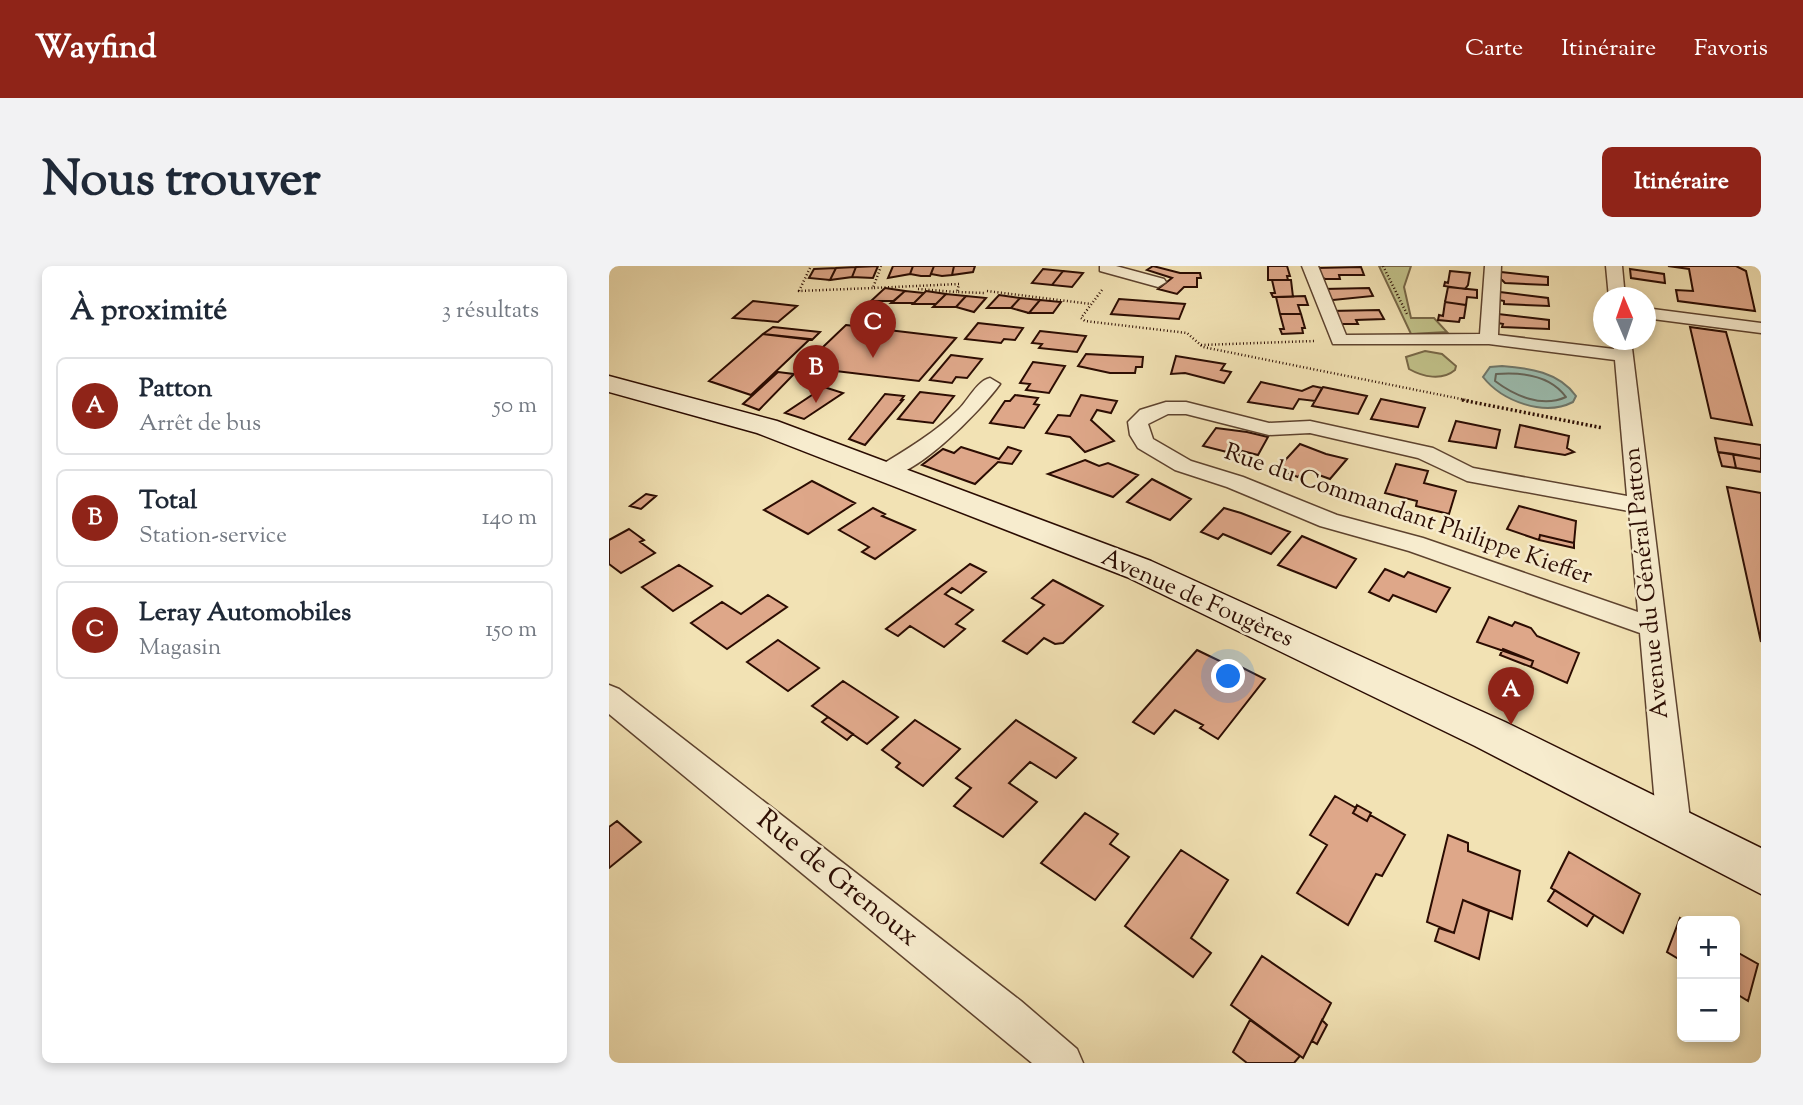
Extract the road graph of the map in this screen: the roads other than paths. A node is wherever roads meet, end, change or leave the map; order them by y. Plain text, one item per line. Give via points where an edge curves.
1 (1084, 266) edge
2 (1310, 266) edge
3 (1493, 266) edge
4 (1614, 266) edge
5 (1111, 268) edge
6 (1158, 282) dead end
7 (1616, 287) edge
8 (1656, 314) edge
9 (1761, 328) edge
10 (1489, 339) junction
11 (1593, 346) edge
12 (1623, 350) edge
13 (609, 384) edge
14 (990, 384) dead end
15 (886, 472) junction
16 (1640, 506) junction
17 (1653, 627) junction
18 (609, 697) edge
19 (1674, 827) junction
20 (1761, 872) edge
21 (1063, 1063) edge

1 - 5 street
2 - 10 street via 1339,340
3 - 10 street
4 - 7 street
5 - 6 street
8 - 9 street
10 - 11 street
12 - 16 street, Avenue du Général Patton
13 - 15 main road, Avenue de Fougères via 767,426
14 - 15 street via 973,410 946,433
15 - 19 main road, Avenue de Fougères via 1139,569 1490,734
16 - 17 street, Avenue du Général Patton
16 - 17 street, Rue du Commandant Philippe Kieffer via 1467,474 1425,453 1310,427 1269,429 1186,408 1166,408 1138,422 1138,432 1147,446 1265,498
17 - 19 street, Avenue du Général Patton
18 - 21 street, Rue de Grenoux
19 - 20 main road, Avenue de Fougères

